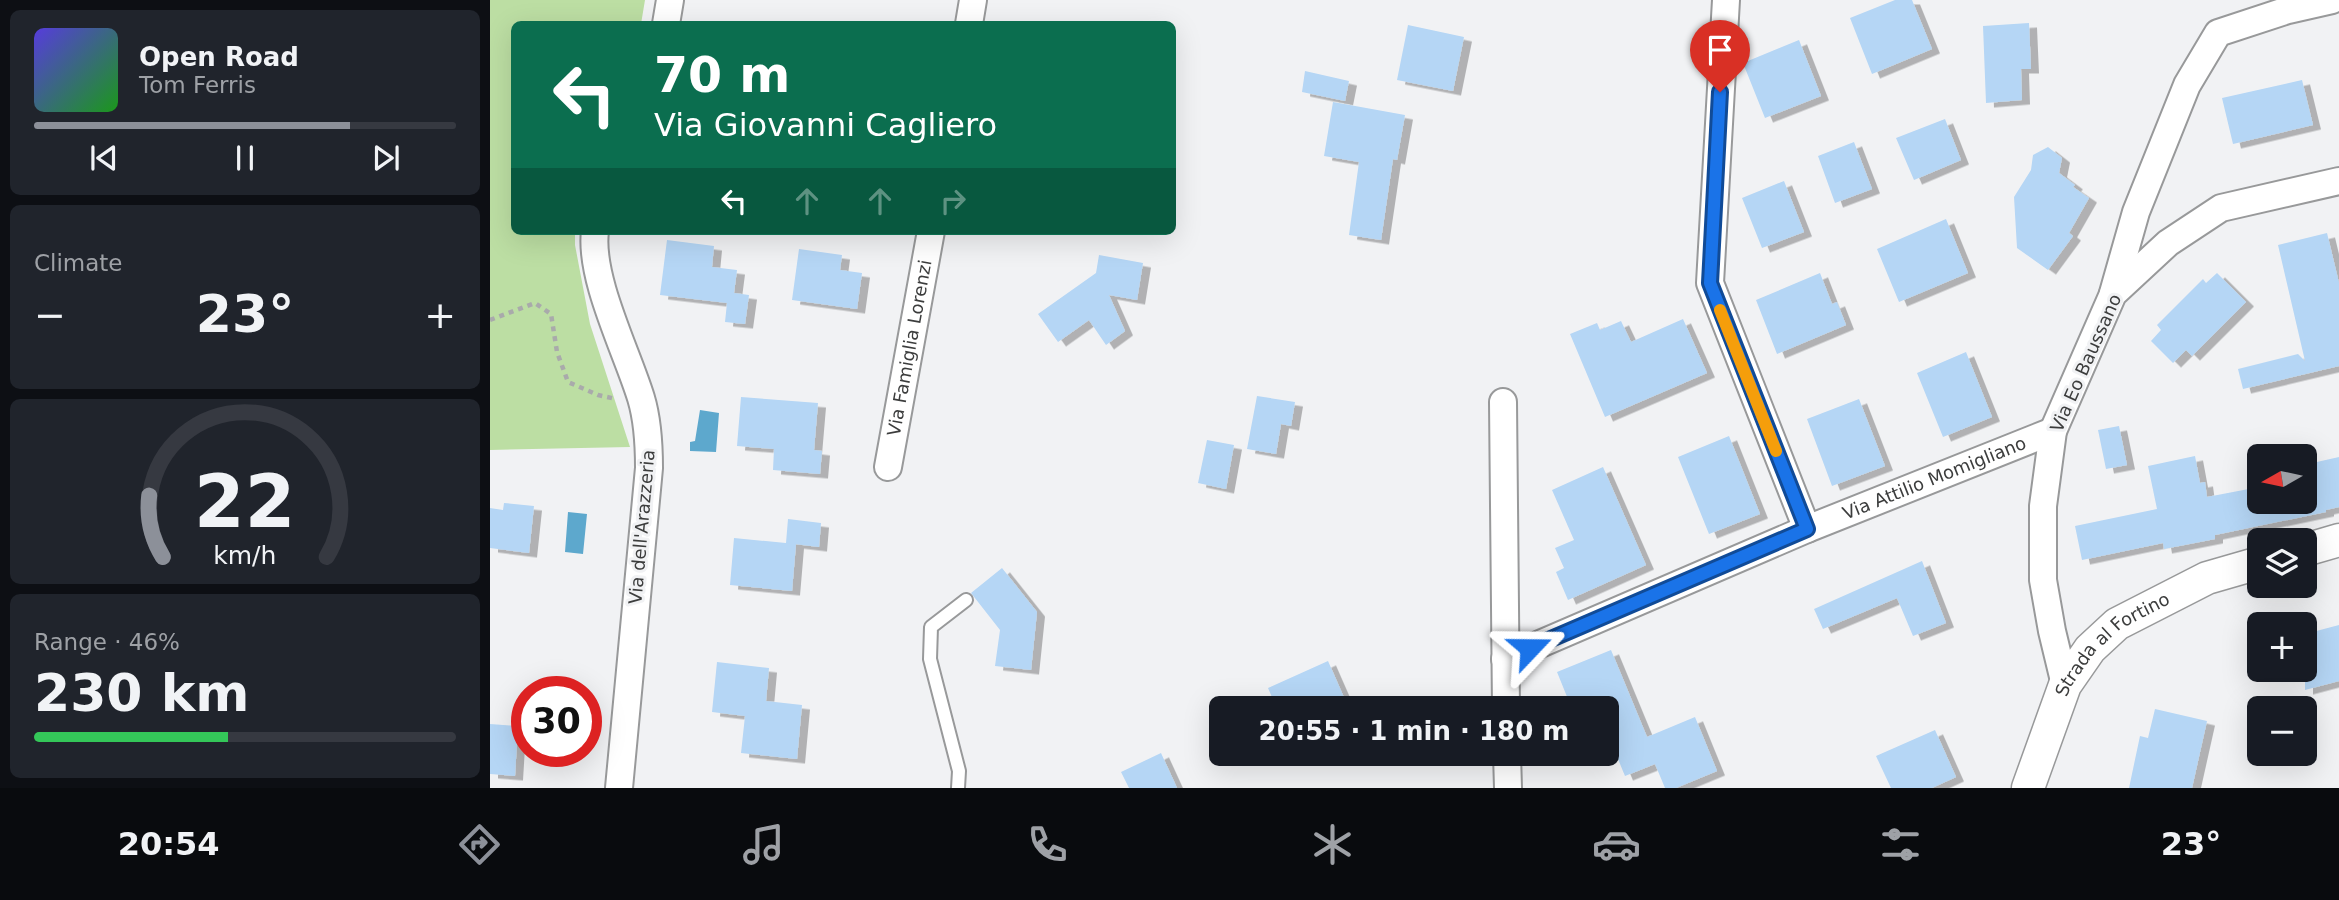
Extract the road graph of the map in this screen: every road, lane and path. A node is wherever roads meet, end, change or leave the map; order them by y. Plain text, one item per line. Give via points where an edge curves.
1 (670, 0) edge
2 (973, 0) edge
3 (2332, 0) edge
4 (1725, 5) edge
5 (666, 21) edge
6 (970, 21) edge
7 (2339, 181) edge
8 (594, 235) edge
9 (930, 235) edge
10 (2113, 294) junction
11 (490, 320) edge
12 (641, 398) junction
13 (1503, 402) dead end
14 (2053, 430) junction
15 (888, 467) dead end
16 (1807, 529) junction
17 (2339, 540) edge
18 (2317, 546) edge
19 (2247, 566) edge
20 (966, 600) dead end
21 (1504, 659) junction
22 (2065, 685) junction
23 (1505, 696) edge
24 (1507, 766) edge
25 (2034, 783) edge
26 (619, 788) edge
27 (958, 788) edge
28 (1508, 788) edge

1 - 5 street
2 - 6 street
3 - 10 street via 2218,33 2187,85 2136,212
4 - 16 street via 1710,283
7 - 10 street, Via Eo Baussano via 2221,208 2168,243
8 - 12 street, Via dell'Arazzeria via 600,278
9 - 15 street, Via Famiglia Lorenzi
10 - 14 street, Via Eo Baussano
11 - 12 path via 535,303 551,314 568,382 598,395
12 - 26 street, Via dell'Arazzeria via 648,428 649,468
13 - 21 street
14 - 16 street, Via Attilio Momigliano
14 - 22 street, Via Eo Baussano via 2043,506 2043,580
16 - 21 street, Via Attilio Momigliano
17 - 18 street
19 - 22 street, Strada al Fortino via 2207,578 2117,624 2090,649
20 - 27 lane via 931,627 930,659 959,771
21 - 23 street
22 - 25 street, Strada al Fortino
24 - 28 street

